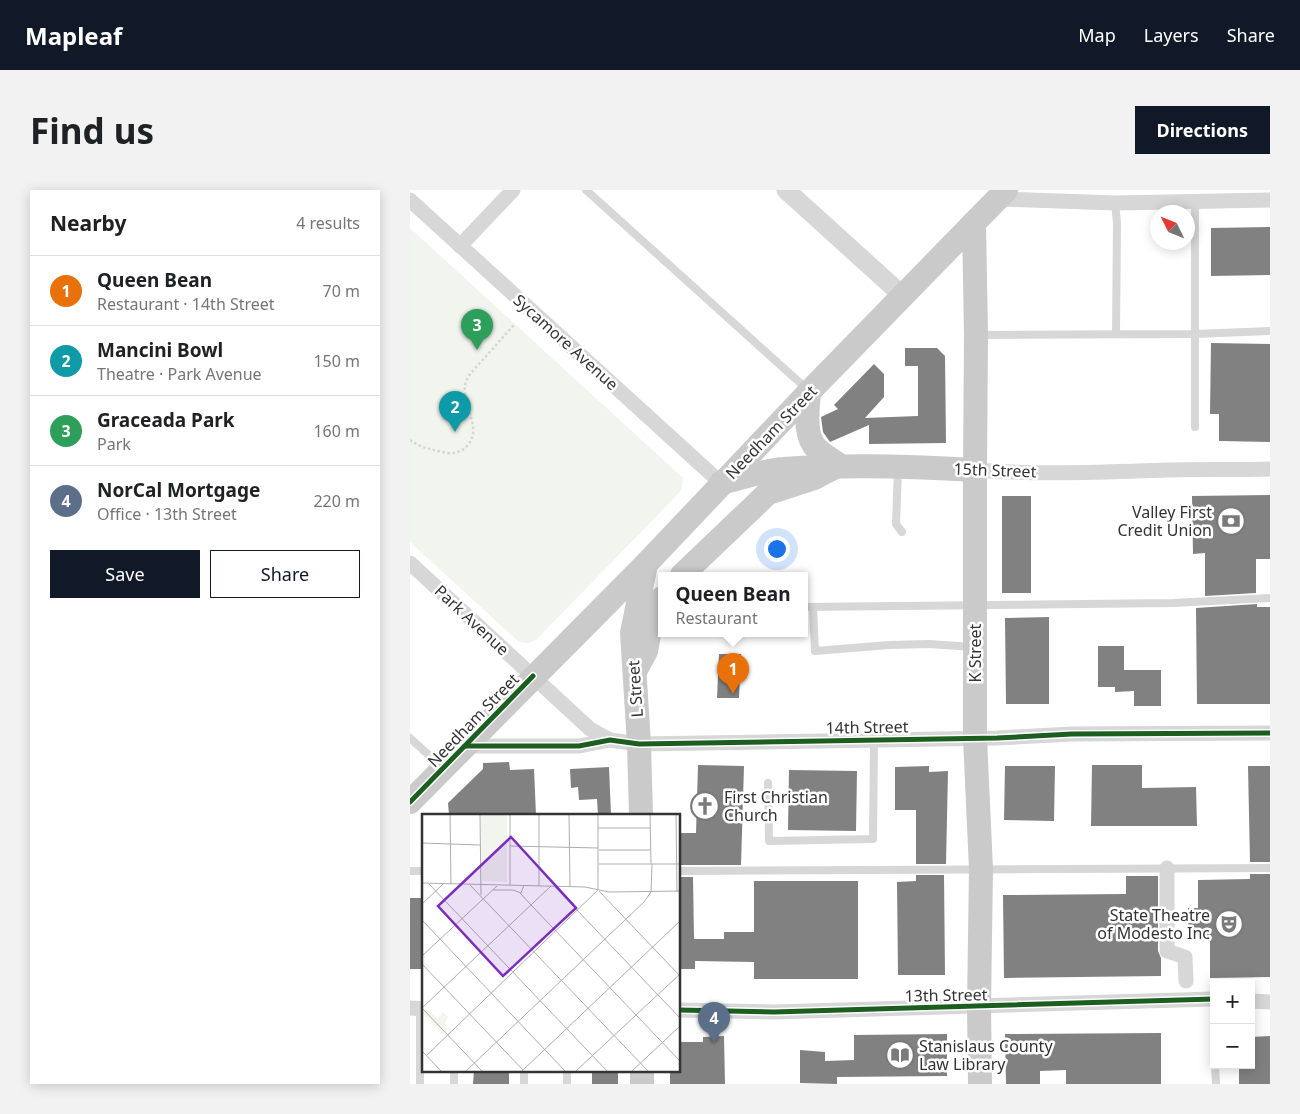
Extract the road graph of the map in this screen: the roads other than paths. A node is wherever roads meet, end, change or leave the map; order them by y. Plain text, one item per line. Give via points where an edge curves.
1 (513, 190) edge
2 (586, 190) edge
3 (786, 190) edge
4 (999, 195) edge
5 (410, 200) edge
6 (1270, 200) edge
7 (1195, 201) junction
8 (1115, 203) junction
9 (974, 223) junction
10 (460, 246) junction
11 (903, 296) junction
12 (1270, 331) edge
13 (976, 334) junction
14 (1116, 334) junction
15 (1195, 334) junction
16 (809, 392) junction
17 (1195, 427) dead end
18 (839, 466) junction
19 (898, 466) junction
20 (1270, 469) edge
21 (975, 470) junction
22 (721, 483) junction
23 (902, 532) dead end
24 (410, 563) edge
25 (646, 564) junction
26 (685, 572) edge
27 (1270, 598) edge
28 (974, 606) junction
29 (808, 607) edge
30 (813, 607) junction
31 (658, 609) edge
32 (975, 647) junction
33 (634, 673) junction
34 (533, 676) junction
35 (1270, 733) edge
36 (410, 738) edge
37 (975, 738) junction
38 (610, 740) junction
39 (874, 740) junction
40 (639, 744) junction
41 (465, 746) junction
42 (443, 768) junction
43 (768, 782) dead end
44 (410, 802) edge
45 (641, 814) edge
46 (1167, 868) junction
47 (1270, 868) edge
48 (981, 869) junction
49 (680, 871) edge
50 (1186, 981) dead end
51 (1210, 999) edge
52 (1255, 1001) edge
53 (1270, 1002) edge
54 (979, 1006) junction
55 (418, 1009) edge
56 (680, 1010) edge
57 (1215, 1069) edge
58 (420, 1084) edge
59 (980, 1084) edge
60 (1216, 1084) edge

1 - 10 street
2 - 16 lane
3 - 11 street
4 - 8 street
4 - 9 main road, Needham Street
5 - 10 street, Sycamore Avenue
6 - 7 street
7 - 8 street
7 - 15 lane
8 - 14 lane
9 - 11 main road, Needham Street
9 - 13 main road, K Street
10 - 22 street, Sycamore Avenue
11 - 16 main road, Needham Street
12 - 15 lane
13 - 14 lane
13 - 21 main road, K Street
14 - 15 lane
15 - 17 lane
16 - 18 main road via 809,438 816,448
16 - 22 main road, Needham Street
18 - 19 main road, 15th Street
18 - 22 main road, 15th Street via 783,469
18 - 26 main road via 768,493
19 - 21 main road, 15th Street
19 - 23 lane via 896,524
20 - 21 street, 15th Street via 1090,473
21 - 28 main road, K Street
22 - 25 main road, Needham Street
24 - 34 street, Park Avenue
25 - 33 main road, L Street via 632,633
25 - 34 main road, Needham Street
27 - 28 lane
28 - 30 lane
28 - 32 main road, K Street
29 - 30 lane
30 - 32 lane via 815,651 929,644
31 - 33 main road via 646,651
32 - 37 main road, K Street
33 - 40 main road, L Street
34 - 38 street, 14th Street via 590,730
34 - 41 main road, Needham Street
35 - 37 street, 14th Street
36 - 42 lane
37 - 39 street, 14th Street
37 - 48 main road, K Street
38 - 40 street, 14th Street
38 - 41 street, 14th Street via 579,746
39 - 40 street, 14th Street
39 - 43 lane via 873,839 769,841
40 - 45 main road, L Street
41 - 42 main road, Needham Street
42 - 44 main road, Needham Street
46 - 47 lane
46 - 48 lane
46 - 50 street via 1167,951 1185,957
48 - 49 lane
48 - 54 main road, K Street
51 - 54 street, 13th Street
52 - 53 street
54 - 56 street, 13th Street via 774,1012
54 - 59 main road, K Street
55 - 58 lane
57 - 60 lane

